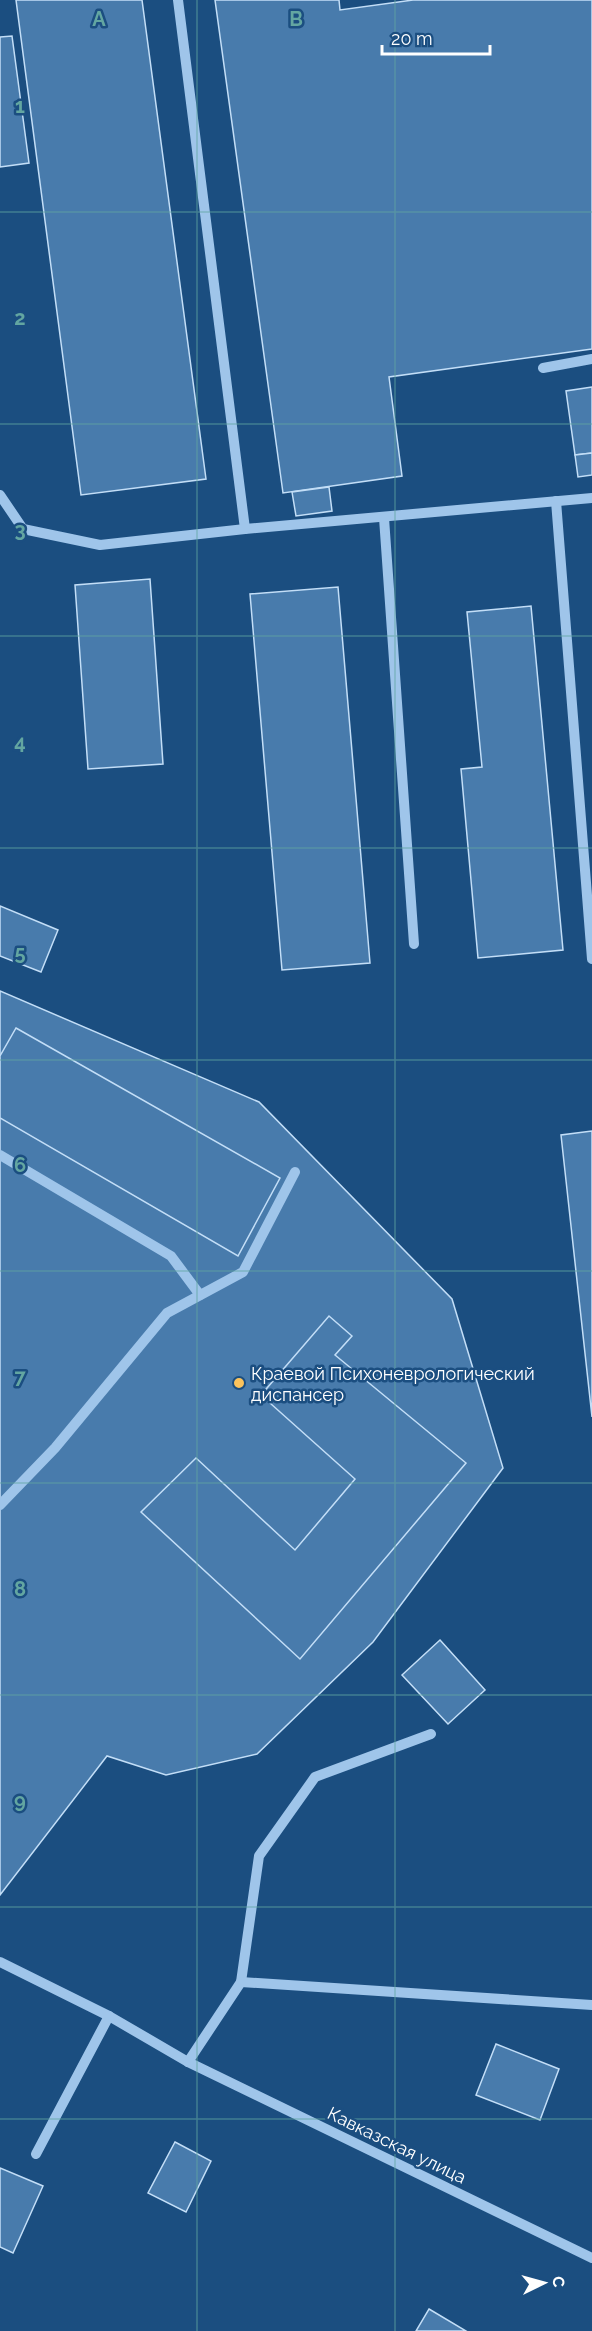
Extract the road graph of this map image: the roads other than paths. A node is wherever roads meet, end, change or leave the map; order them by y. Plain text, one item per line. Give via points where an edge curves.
1 (178, 0) edge
2 (592, 359) edge
3 (543, 368) dead end
4 (0, 495) edge
5 (592, 498) edge
6 (556, 501) junction
7 (384, 518) junction
8 (245, 529) junction
9 (414, 944) dead end
10 (592, 959) edge
11 (0, 1155) edge
12 (295, 1173) dead end
13 (200, 1295) junction
14 (0, 1505) edge
15 (431, 1734) dead end
16 (0, 1962) edge
17 (241, 1982) junction
18 (592, 2005) edge
19 (110, 2016) junction
20 (188, 2062) junction
21 (36, 2154) dead end
22 (592, 2258) edge

1 - 8 street
2 - 3 street
4 - 8 street via 23,529 100,545
5 - 6 street
6 - 7 street
6 - 10 street
7 - 8 street
7 - 9 street
11 - 13 street via 171,1256
12 - 13 street via 243,1272
13 - 14 street via 167,1313 55,1448
15 - 17 street via 315,1777 259,1856
16 - 19 street, Кавказская улица
17 - 18 street
17 - 20 street
19 - 20 street, Кавказская улица
19 - 21 street
20 - 22 street, Кавказская улица

